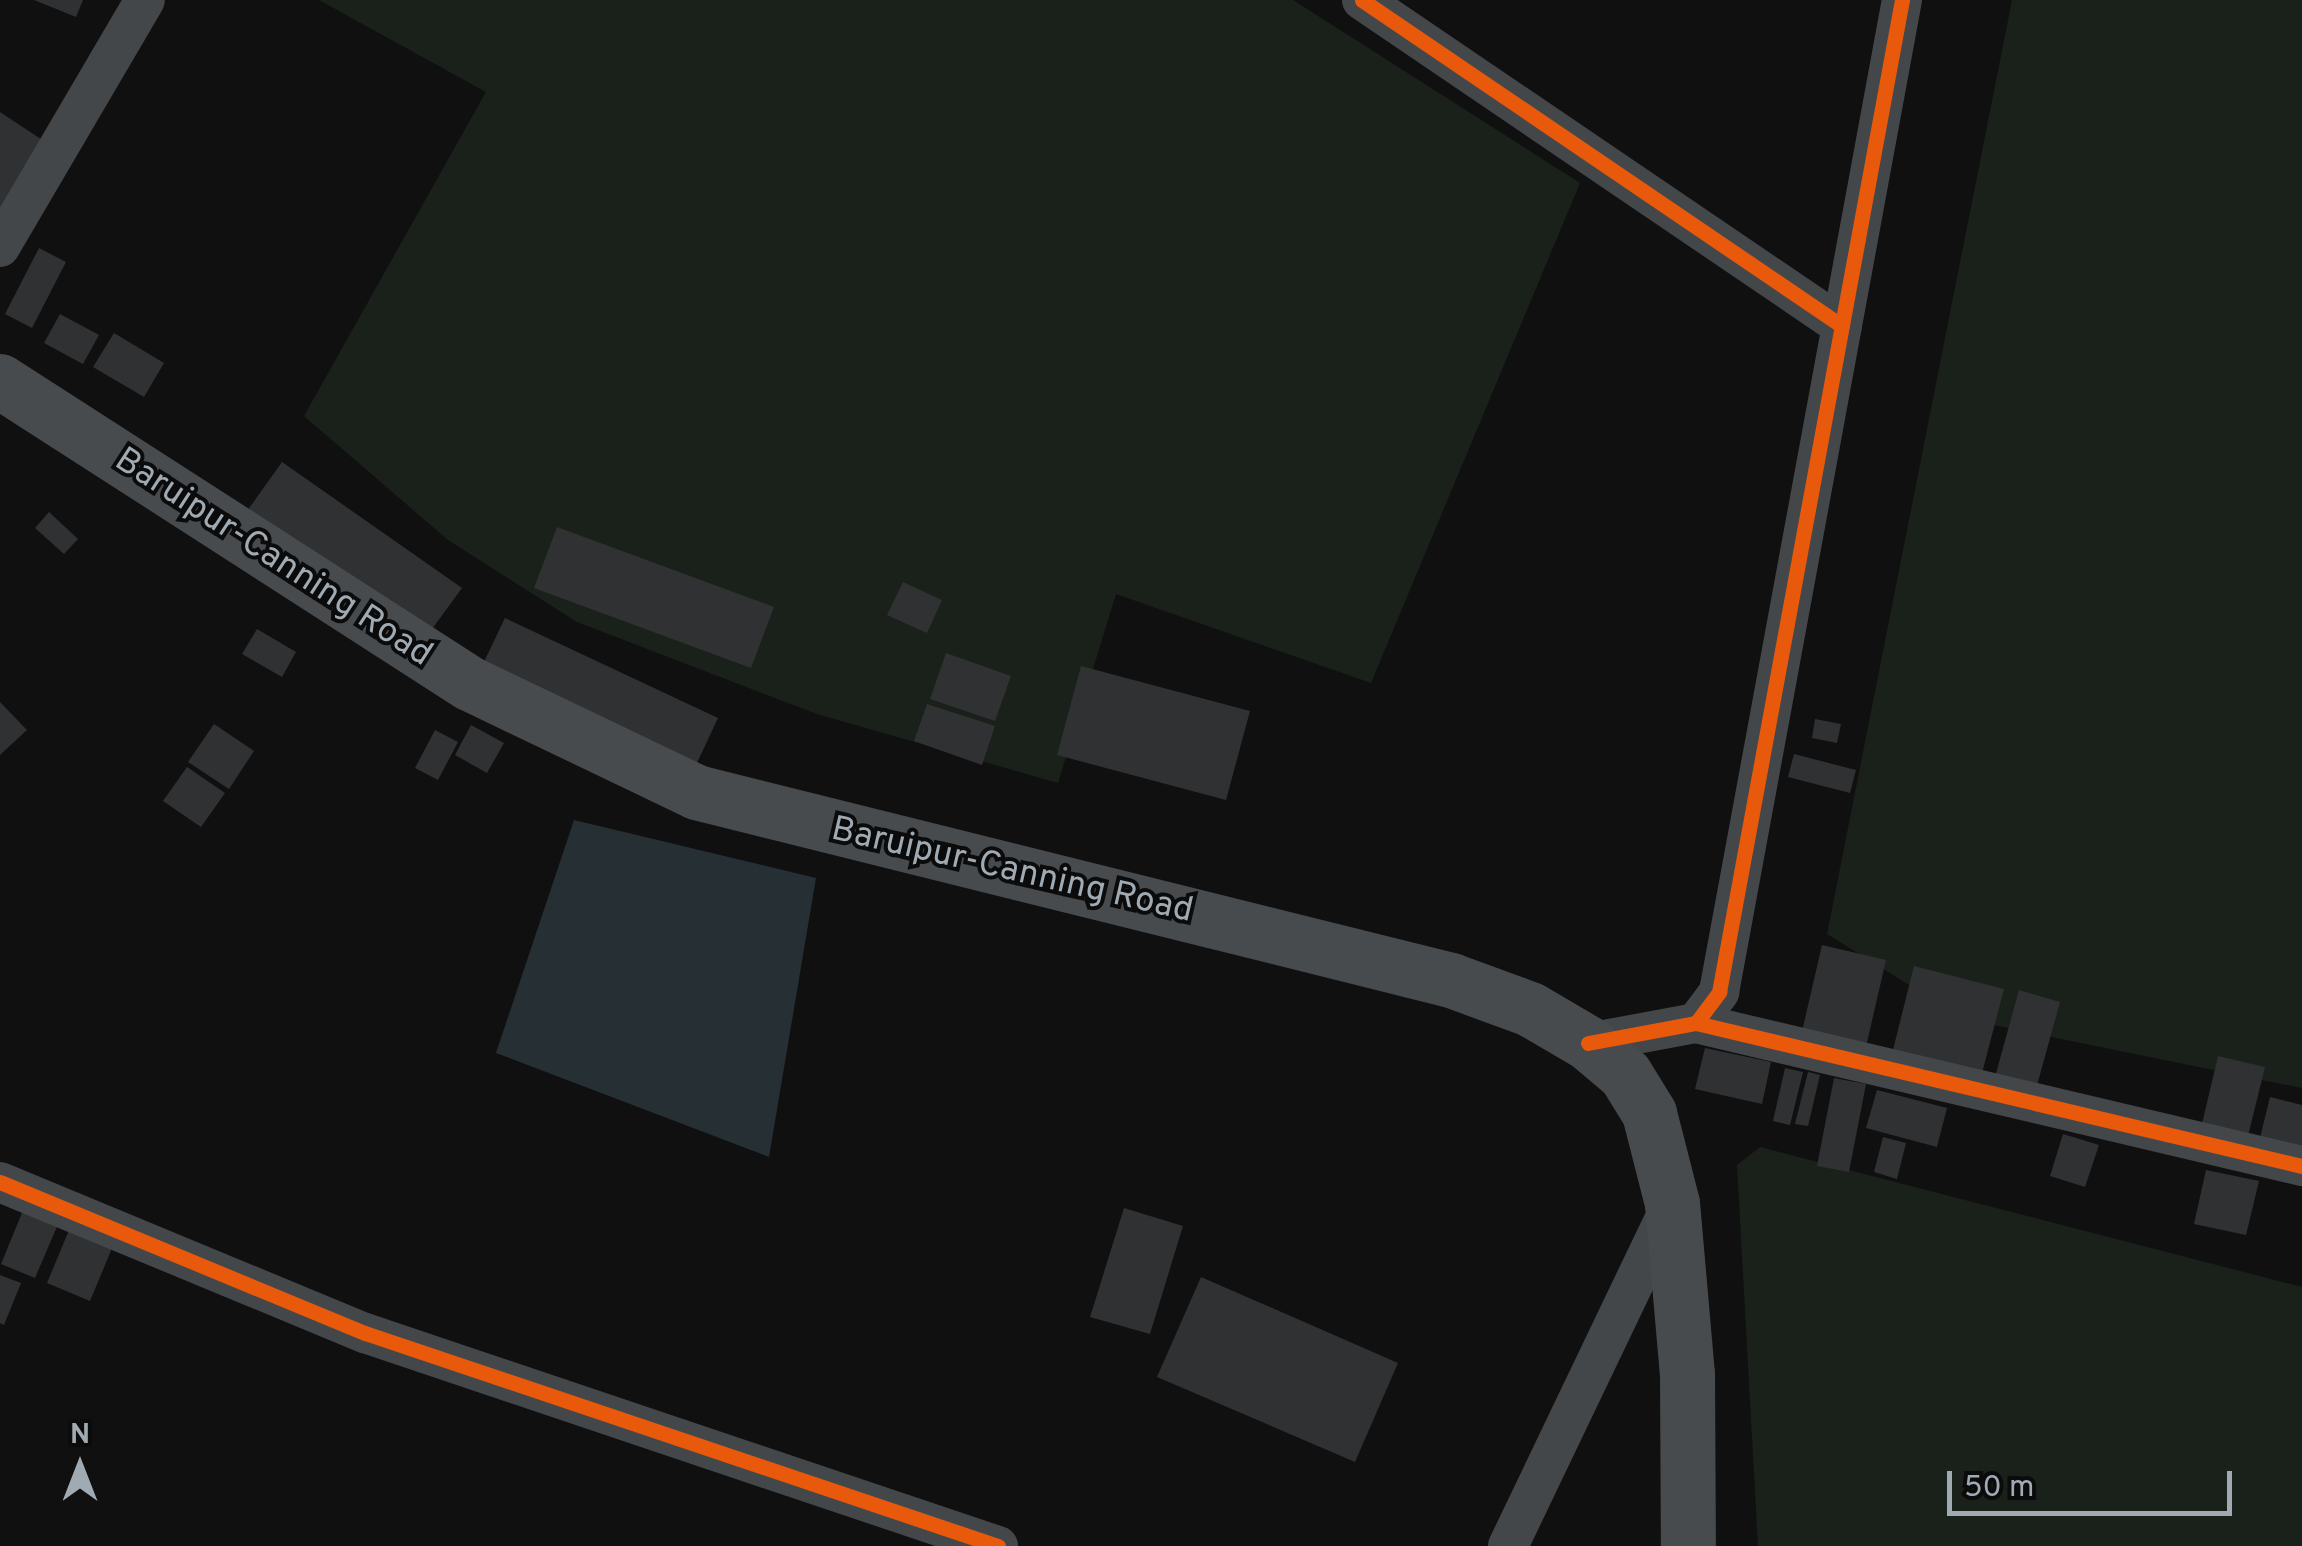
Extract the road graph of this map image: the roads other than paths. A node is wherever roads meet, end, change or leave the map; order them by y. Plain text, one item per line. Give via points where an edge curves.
1 (146, 0) edge
2 (1362, 0) edge
3 (1902, 0) edge
4 (0, 246) edge
5 (1842, 326) junction
6 (0, 381) edge
7 (1696, 1022) junction
8 (1588, 1043) junction
9 (2302, 1166) edge
10 (0, 1182) edge
11 (1672, 1203) junction
12 (998, 1546) edge
13 (1508, 1546) edge
14 (1688, 1546) edge

1 - 4 street
2 - 5 street
3 - 5 street
5 - 7 street via 1719,992
6 - 8 main road, Baruipur-Canning Road via 469,683 696,792 1451,980 1530,1009
7 - 8 street
7 - 9 street
8 - 11 main road, Baruipur-Canning Road via 1626,1074 1649,1112
10 - 12 street via 365,1332
11 - 13 street
11 - 14 main road, Baruipur-Canning Road via 1687,1374

